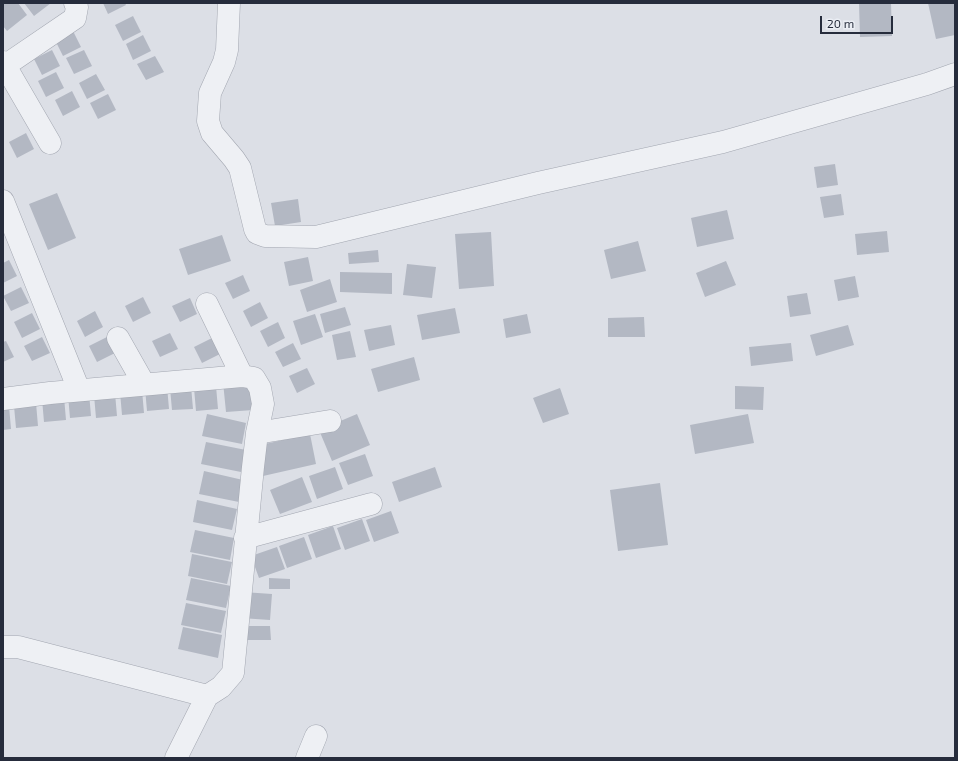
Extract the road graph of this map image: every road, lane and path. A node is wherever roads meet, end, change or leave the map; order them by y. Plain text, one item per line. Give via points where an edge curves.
1 (75, 3) edge
2 (230, 3) edge
3 (4, 65) edge
4 (955, 74) edge
5 (50, 143) dead end
6 (3, 201) edge
7 (207, 304) dead end
8 (118, 338) dead end
9 (242, 376) junction
10 (144, 384) junction
11 (79, 390) junction
12 (3, 399) edge
13 (330, 421) dead end
14 (257, 433) junction
15 (371, 504) dead end
16 (245, 538) junction
17 (3, 647) edge
18 (207, 696) junction
19 (316, 736) dead end
20 (176, 758) edge
21 (306, 758) edge

1 - 3 street via 75,18
2 - 4 street via 227,50 210,93 208,121 212,133 240,168 257,233 265,236 316,237 538,183 723,142 928,84
3 - 5 street
6 - 11 street
7 - 9 street
8 - 10 street
9 - 10 street
9 - 14 street via 254,378 260,388 262,404
10 - 11 street
11 - 12 street
13 - 14 street
14 - 16 street
15 - 16 street
16 - 18 street via 233,672 221,687
17 - 18 street via 18,647
18 - 20 street
19 - 21 street

